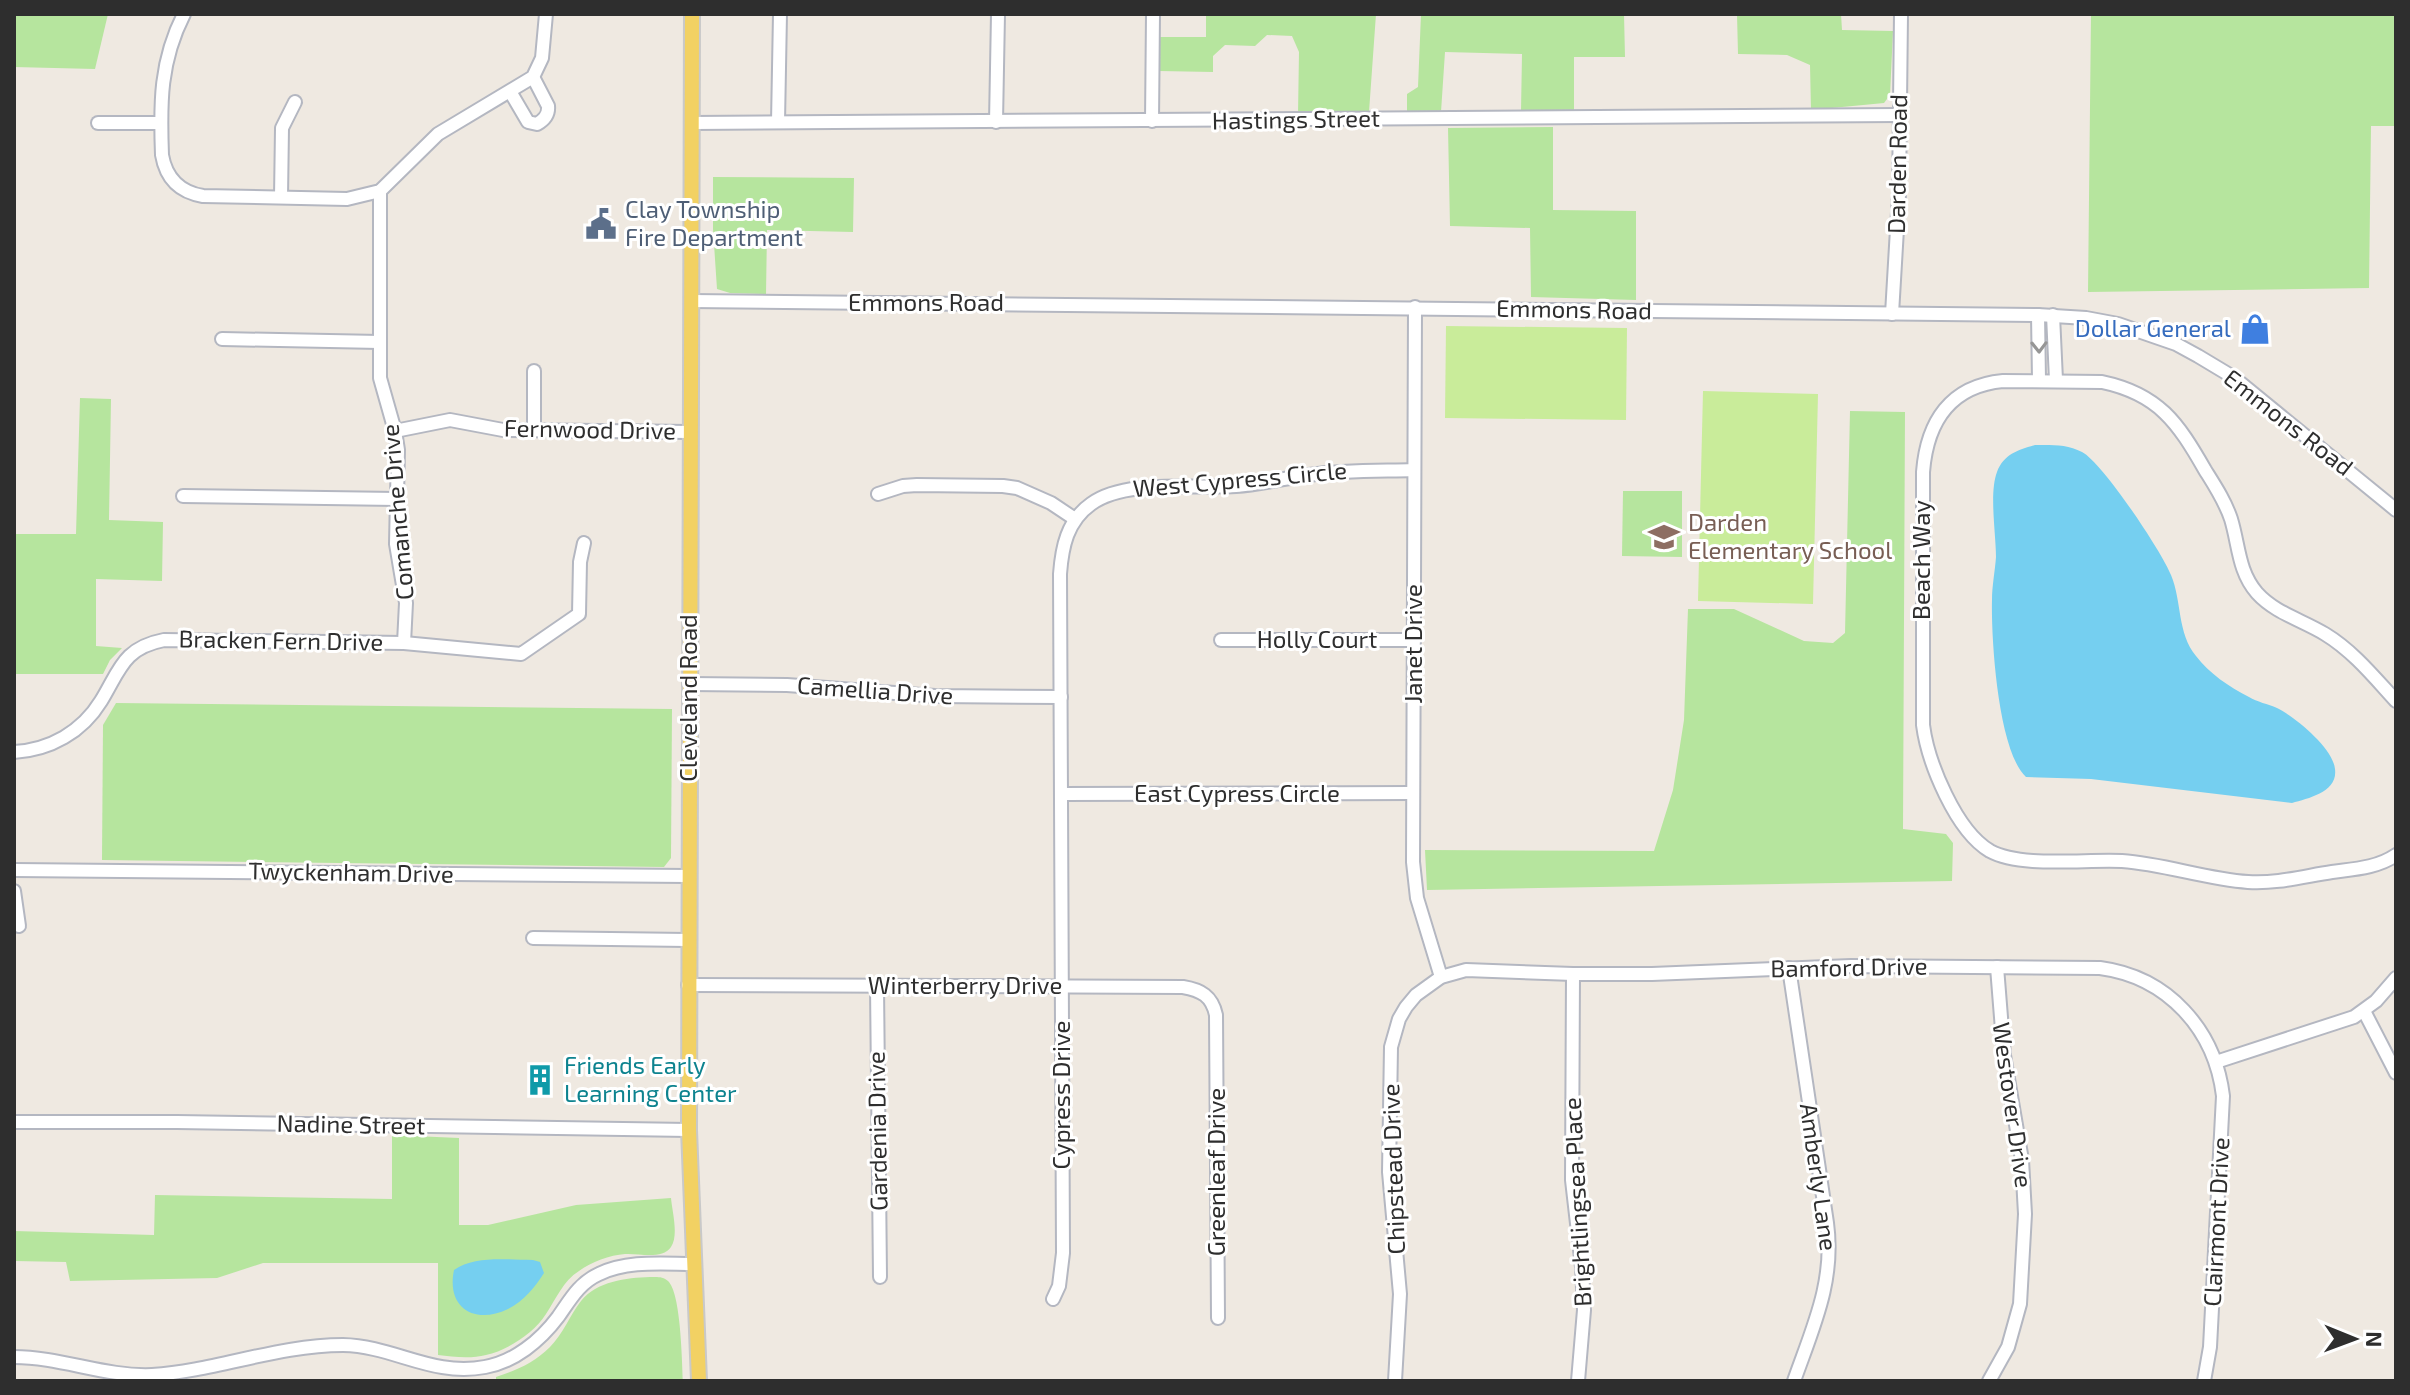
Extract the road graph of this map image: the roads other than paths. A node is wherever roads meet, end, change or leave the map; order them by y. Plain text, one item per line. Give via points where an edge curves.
1 (184, 14) edge
2 (546, 14) edge
3 (692, 14) edge
4 (780, 14) edge
5 (998, 14) edge
6 (1153, 14) edge
7 (1901, 14) edge
8 (533, 77) junction
9 (511, 93) junction
10 (295, 102) dead end
11 (1900, 115) junction
12 (1152, 121) junction
13 (778, 122) junction
14 (996, 122) junction
15 (98, 123) dead end
16 (161, 123) junction
17 (692, 123) junction
18 (380, 191) junction
19 (281, 197) junction
20 (691, 301) junction
21 (1415, 307) junction
22 (1892, 314) junction
23 (2038, 315) junction
24 (2053, 315) junction
25 (222, 339) dead end
26 (380, 342) junction
27 (534, 371) dead end
28 (2039, 380) junction
29 (2056, 380) junction
30 (534, 430) junction
31 (395, 431) junction
32 (690, 432) junction
33 (1414, 470) junction
34 (878, 494) dead end
35 (183, 496) dead end
36 (397, 499) junction
37 (2396, 510) edge
38 (1075, 519) junction
39 (584, 543) dead end
40 (1221, 640) dead end
41 (1414, 640) junction
42 (404, 643) junction
43 (689, 684) junction
44 (1061, 697) junction
45 (2396, 701) edge
46 (14, 752) edge
47 (1413, 793) junction
48 (1061, 794) junction
49 (2394, 856) edge
50 (14, 870) edge
51 (688, 876) junction
52 (14, 891) edge
53 (19, 926) dead end
54 (533, 938) dead end
55 (688, 940) junction
56 (1997, 967) junction
57 (1789, 968) junction
58 (1573, 974) junction
59 (1441, 977) junction
60 (2396, 978) edge
61 (688, 985) junction
62 (877, 985) junction
63 (1061, 987) junction
64 (2364, 1011) junction
65 (1216, 1025) joint
66 (2216, 1062) junction
67 (2396, 1073) edge
68 (14, 1122) edge
69 (689, 1130) junction
70 (694, 1264) junction
71 (880, 1277) dead end
72 (1053, 1299) dead end
73 (1218, 1318) dead end
74 (14, 1357) edge
75 (699, 1381) edge
76 (1395, 1381) edge
77 (1578, 1381) edge
78 (1794, 1381) edge
79 (1989, 1381) edge
80 (2204, 1381) edge

1 - 16 street via 165,64
2 - 8 street via 542,58
3 - 17 main road, Cleveland Road
4 - 13 street
5 - 14 street
6 - 12 street
7 - 11 street, Darden Road
8 - 9 street
8 - 9 street via 548,106 542,121 526,120
9 - 18 street via 438,134
10 - 19 street via 282,128
11 - 12 street, Hastings Street
11 - 22 street, Darden Road
12 - 14 street, Hastings Street
13 - 14 street, Hastings Street
13 - 17 street, Hastings Street
15 - 16 street
16 - 19 street via 162,155 171,179 186,191
17 - 20 main road, Cleveland Road
18 - 19 street via 347,199
18 - 26 street, Comanche Drive
20 - 21 street, Emmons Road
20 - 32 main road, Cleveland Road
21 - 22 street, Emmons Road
21 - 33 street, Janet Drive
22 - 23 street, Emmons Road
23 - 24 street, Emmons Road
23 -> 28 street
24 - 29 street
24 - 37 street, Emmons Road via 2118,324 2198,356 2233,377
25 - 26 street
26 - 31 street, Comanche Drive via 380,378
27 - 30 street
28 - 29 street, Beach Way
28 - 49 street, Beach Way via 1992,382 1958,397 1938,418 1924,455 1923,725 1935,773 1969,832 1983,846 2012,859 2139,862 2259,882 2375,865
29 - 45 street, Beach Way via 2118,385 2168,414 2227,507 2242,568 2253,589 2273,608 2348,650
30 - 31 street, Fernwood Drive via 450,420
30 - 32 street, Fernwood Drive
31 - 36 street, Comanche Drive
32 - 43 main road, Cleveland Road
33 - 38 street, West Cypress Circle via 1121,490 1098,499
33 - 41 street, Janet Drive
34 - 38 street via 903,486 1003,486 1034,494
35 - 36 street
36 - 42 street, Comanche Drive
38 - 44 street, Cypress Drive via 1064,543 1060,574
39 - 42 street, Bracken Fern Drive via 579,614 521,654
40 - 41 street, Holly Court
41 - 47 street, Janet Drive
42 - 46 street, Bracken Fern Drive via 155,641 118,667 101,701 80,726 41,748
43 - 44 street, Camellia Drive
43 - 51 main road, Cleveland Road
44 - 48 street, Cypress Drive
47 - 48 street, East Cypress Circle
47 - 59 street, Janet Drive via 1417,898
48 - 63 street, Cypress Drive
50 - 51 street, Twyckenham Drive
51 - 55 main road, Cleveland Road
52 - 53 street
54 - 55 street
55 - 61 main road, Cleveland Road
56 - 57 street, Bamford Drive
56 - 66 street, Bamford Drive via 2100,968 2134,976 2181,1006
56 - 79 street, Westover Drive via 2025,1214 2020,1304 2008,1347
57 - 58 street, Bamford Drive
57 - 78 street, Amberly Lane via 1830,1255 1822,1301
58 - 59 street, Bamford Drive via 1466,970
58 - 77 street, Brightlingsea Place via 1572,1180 1584,1310
59 - 76 street, Chipstead Drive via 1406,1007 1391,1047 1389,1172 1400,1294
60 - 64 street
61 - 62 street, Winterberry Drive
61 - 69 main road, Cleveland Road
62 - 63 street, Winterberry Drive
62 - 71 street, Gardenia Drive
63 - 65 street, Winterberry Drive via 1193,988 1214,1005
63 - 72 street, Cypress Drive via 1063,1253
64 - 66 street
64 - 67 street
65 - 73 street, Greenleaf Drive
66 - 80 street, Clairmont Drive via 2222,1118
68 - 69 street, Nadine Street
69 - 70 main road, Cleveland Road
70 - 74 street via 630,1265 597,1275 582,1284 540,1337 506,1361 485,1367 429,1366 382,1350 341,1345 146,1375
70 - 75 main road, Cleveland Road

